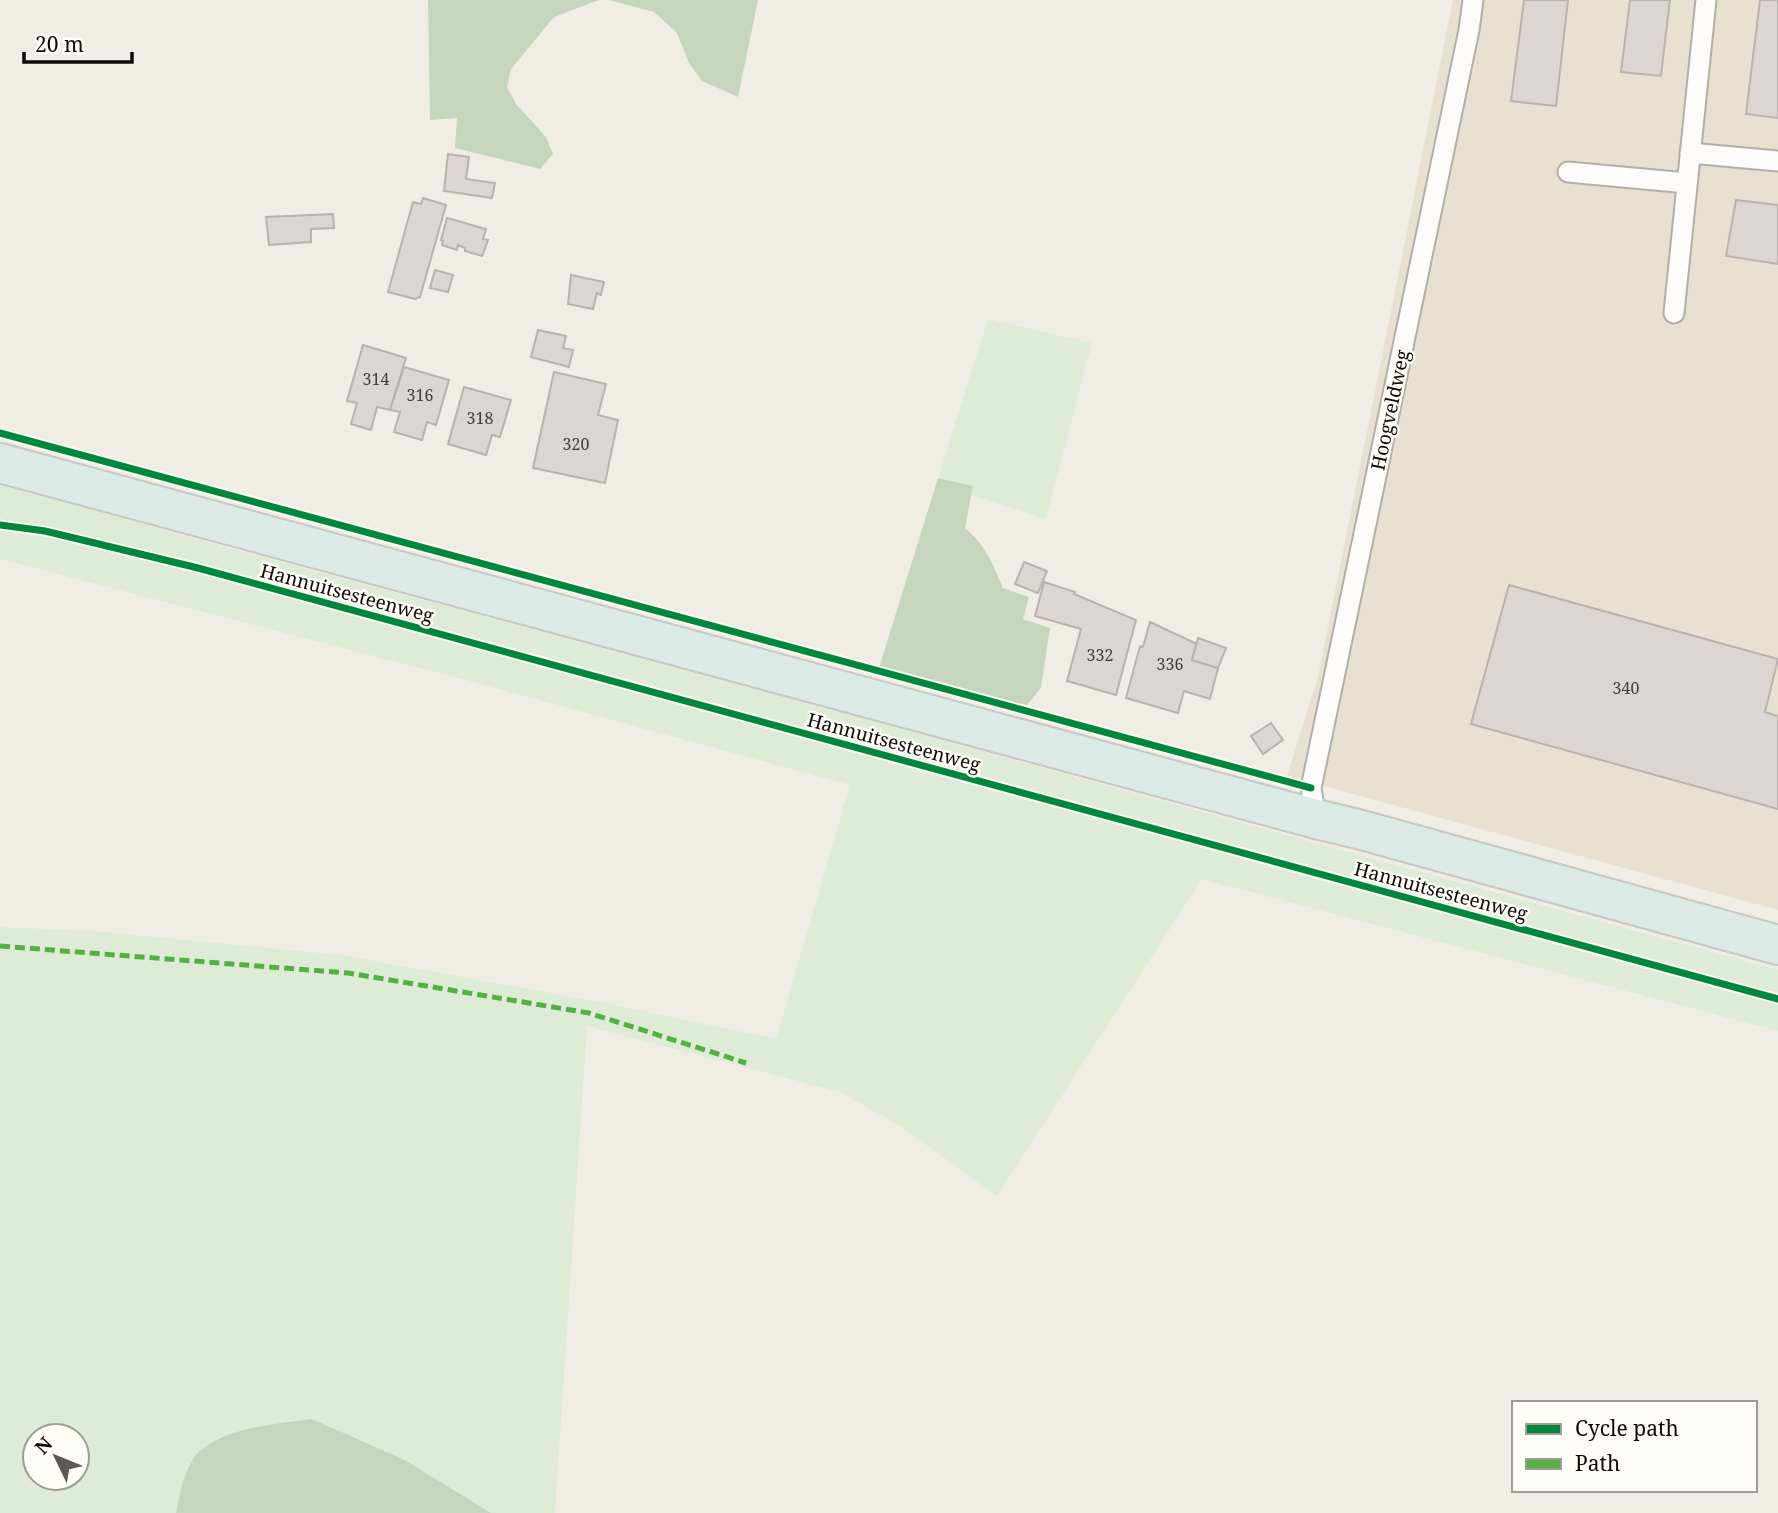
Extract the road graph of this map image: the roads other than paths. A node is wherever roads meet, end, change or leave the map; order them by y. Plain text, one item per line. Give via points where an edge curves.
1 (1473, 0) edge
2 (1706, 0) edge
3 (1690, 153) junction
4 (1778, 161) edge
5 (1568, 173) dead end
6 (1687, 183) junction
7 (1674, 313) dead end
8 (0, 463) edge
9 (1316, 819) junction
10 (1778, 945) edge

1 - 9 lane, Hoogveldweg via 1311,788
2 - 3 lane
3 - 4 lane
3 - 6 lane
5 - 6 lane
6 - 7 lane
8 - 9 main road, Hannuitsesteenweg
9 - 10 main road, Hannuitsesteenweg

